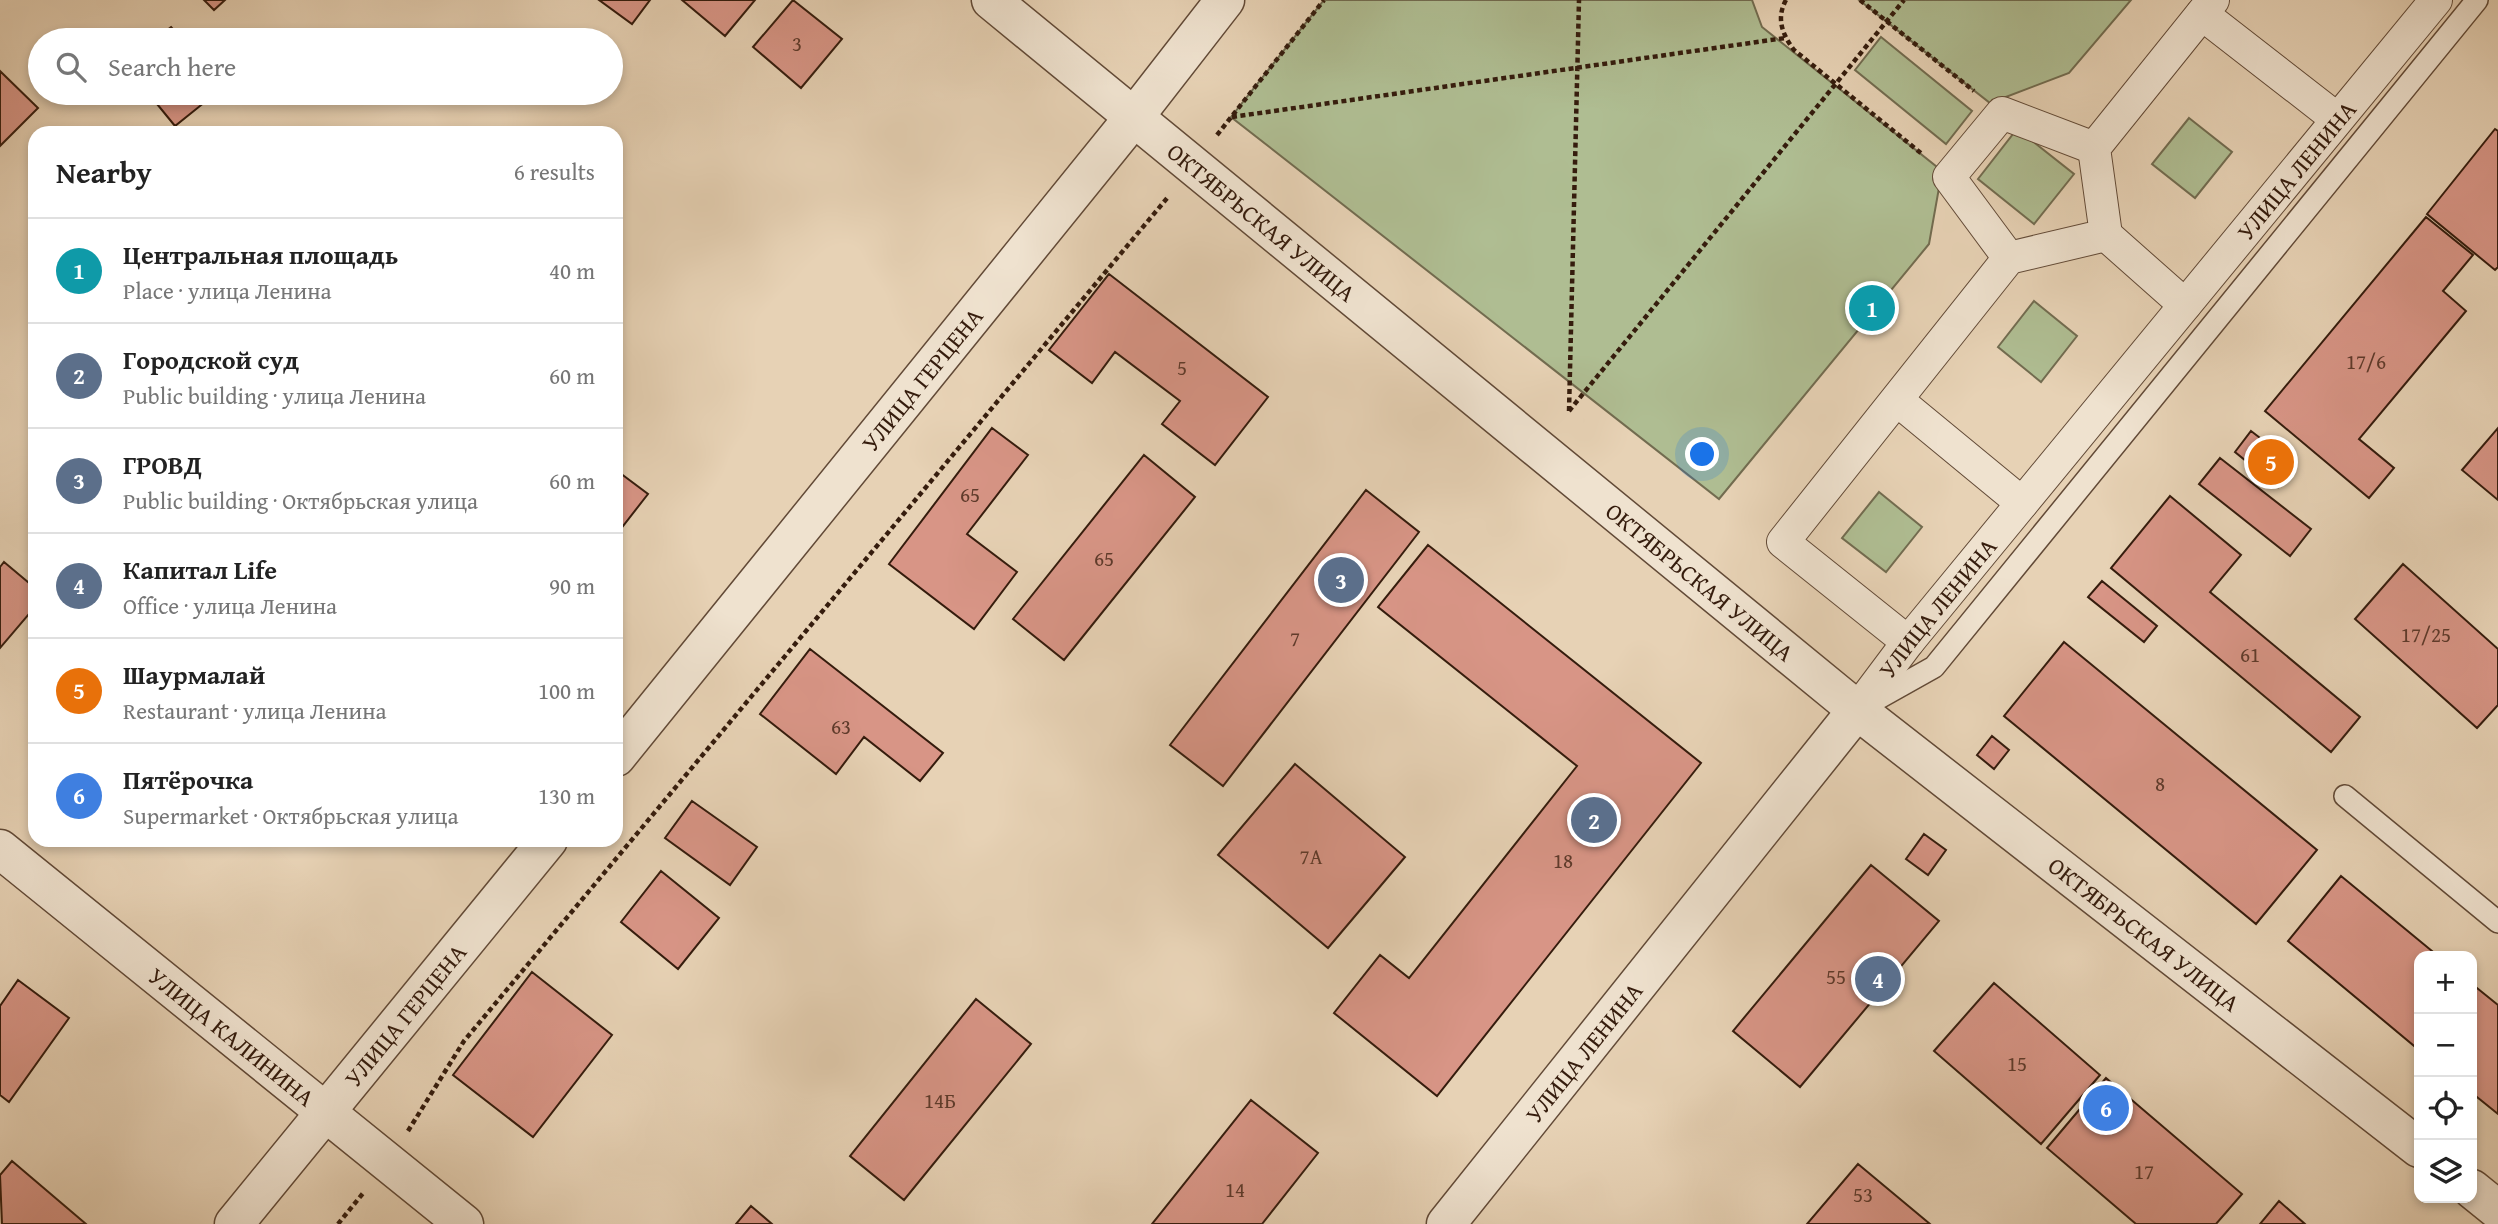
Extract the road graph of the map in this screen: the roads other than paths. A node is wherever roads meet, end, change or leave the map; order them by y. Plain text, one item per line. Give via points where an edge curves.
1 (991, 0) edge
2 (1226, 0) edge
3 (2436, 0) edge
4 (2477, 0) edge
5 (2208, 7) edge
6 (1134, 117) junction
7 (2337, 119) junction
8 (2094, 148) junction
9 (2106, 236) junction
10 (2010, 258) junction
11 (2185, 305) junction
12 (1897, 400) junction
13 (2022, 503) junction
14 (1908, 642) junction
15 (1857, 710) junction
16 (623, 748) edge
17 (2345, 796) dead end
18 (542, 847) edge
19 (0, 849) edge
20 (2498, 922) edge
21 (327, 1113) junction
22 (2414, 1145) edge
23 (2477, 1193) edge
24 (2498, 1210) edge
25 (234, 1224) edge
26 (464, 1224) edge
27 (1446, 1224) edge

1 - 6 street, ОКТЯБРЬСКАЯ УЛИЦА
2 - 6 street, УЛИЦА ГЕРЦЕНА
3 - 7 street, УЛИЦА ЛЕНИНА
4 - 15 lane via 1934,667
5 - 7 street
5 - 8 street
6 - 15 street, ОКТЯБРЬСКАЯ УЛИЦА
6 - 16 street, УЛИЦА ГЕРЦЕНА
7 - 11 street, УЛИЦА ЛЕНИНА
8 - 9 street
8 - 10 street via 2002,113 1949,177
9 - 10 street
9 - 11 street
10 - 12 street
11 - 13 street, УЛИЦА ЛЕНИНА
12 - 13 street
12 - 14 street via 1783,542
13 - 14 street, УЛИЦА ЛЕНИНА
14 - 15 street, УЛИЦА ЛЕНИНА
15 - 22 street, ОКТЯБРЬСКАЯ УЛИЦА
15 - 27 street, УЛИЦА ЛЕНИНА
17 - 20 lane
18 - 21 street, УЛИЦА ГЕРЦЕНА
19 - 21 street, УЛИЦА КАЛИНИНА
21 - 25 street, УЛИЦА ГЕРЦЕНА
21 - 26 street, УЛИЦА КАЛИНИНА
23 - 24 street

